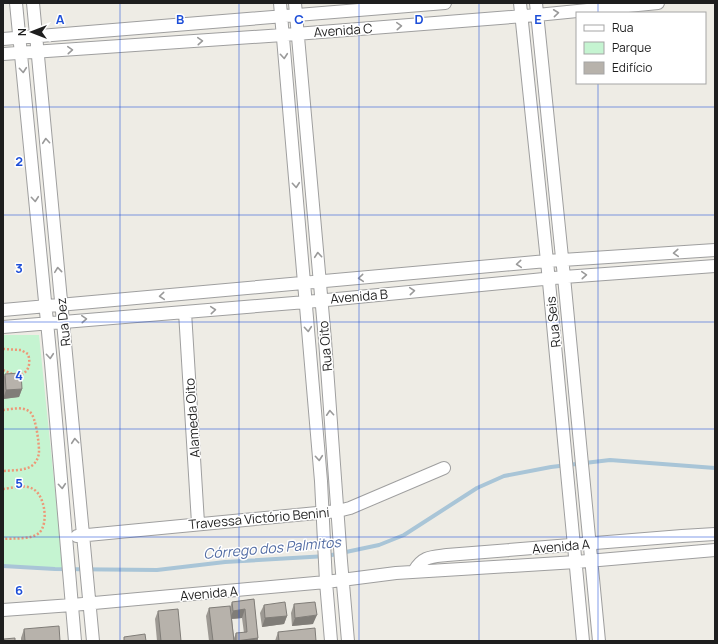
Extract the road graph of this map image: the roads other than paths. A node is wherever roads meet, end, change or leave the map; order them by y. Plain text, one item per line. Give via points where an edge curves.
1 (16, 3) edge
2 (33, 3) edge
3 (280, 3) edge
4 (445, 3) edge
5 (520, 3) edge
6 (658, 3) edge
7 (295, 9) edge
8 (537, 9) edge
9 (522, 16) junction
10 (281, 17) junction
11 (298, 33) junction
12 (283, 35) junction
13 (36, 36) junction
14 (20, 38) junction
15 (3, 39) edge
16 (38, 52) junction
17 (21, 53) junction
18 (3, 54) edge
19 (712, 250) edge
20 (562, 260) junction
21 (547, 261) junction
22 (713, 266) edge
23 (564, 277) junction
24 (549, 278) junction
25 (320, 282) junction
26 (304, 284) junction
27 (322, 300) junction
28 (306, 302) junction
29 (62, 304) junction
30 (46, 306) junction
31 (3, 310) edge
32 (185, 312) junction
33 (63, 321) junction
34 (47, 323) junction
35 (3, 327) edge
36 (444, 468) dead end
37 (338, 511) junction
38 (323, 514) junction
39 (198, 523) junction
40 (715, 534) edge
41 (84, 535) junction
42 (66, 537) junction
43 (589, 543) junction
44 (574, 545) junction
45 (715, 550) edge
46 (591, 560) junction
47 (576, 562) junction
48 (414, 572) junction
49 (343, 579) junction
50 (326, 582) junction
51 (90, 604) junction
52 (72, 605) junction
53 (3, 610) edge
54 (75, 641) edge
55 (93, 641) edge
56 (331, 641) edge
57 (348, 641) edge
58 (583, 641) edge
59 (599, 641) edge

1 - 14 street, Rua Dez
2 - 13 street, Rua Dez
3 - 10 street, Rua Oito
4 - 7 street, Avenida C
5 - 9 street, Rua Seis
8 -> 6 street, Avenida C
7 - 10 street, Avenida C
7 - 11 street, Rua Oito
8 - 9 street, Avenida C
8 - 20 street, Rua Seis
11 -> 9 street, Avenida C
9 - 21 street, Rua Seis
10 - 12 street, Rua Oito
10 - 13 street, Avenida C
11 - 12 street, Avenida C
25 -> 11 street, Rua Oito
16 -> 12 street, Avenida C
12 -> 26 street, Rua Oito
13 - 14 street, Avenida C
13 - 16 street, Rua Dez
14 - 15 street, Avenida C
14 - 17 street, Rua Dez
16 - 17 street, Avenida C
29 -> 16 street, Rua Dez
17 - 18 street, Avenida C
17 -> 30 street, Rua Dez
19 -> 20 street, Avenida B
19 - 22 street
20 - 21 street, Avenida B
20 - 23 street, Rua Seis
21 - 24 street, Rua Seis
21 -> 25 street, Avenida B
23 -> 22 street, Avenida B
23 - 24 street, Avenida B
23 - 43 street, Rua Seis
27 -> 24 street, Avenida B
24 - 44 street, Rua Seis
25 - 26 street, Avenida B
25 - 27 street, Rua Oito
26 - 28 street, Rua Oito
26 -> 29 street, Avenida B
27 - 28 street, Avenida B
37 -> 27 street, Rua Oito
32 -> 28 street, Avenida B
28 -> 38 street, Rua Oito
29 - 30 street, Avenida B
29 - 33 street, Rua Dez
30 - 31 street, Avenida B
30 - 34 street, Rua Dez
33 -> 32 street, Avenida B
32 - 39 street, Alameda Oito
33 - 34 street, Avenida B
41 -> 33 street, Rua Dez
34 - 35 street, Avenida B
34 -> 42 street, Rua Dez
36 - 37 street, Travessa Victório Benini
37 - 38 street, Travessa Victório Benini
37 - 49 street, Rua Oito
38 - 39 street, Travessa Victório Benini
38 - 50 street, Rua Oito
39 - 41 street, Travessa Victório Benini
40 - 43 street, Avenida A
41 - 42 street, Travessa Victório Benini
41 - 51 street, Rua Dez
42 - 52 street, Rua Dez
43 - 44 street, Avenida A
43 - 46 street, Rua Seis
44 - 47 street, Rua Seis
44 - 48 street, Avenida A via 435,556 421,561
45 - 46 street, Avenida A
46 - 47 street, Avenida A
46 - 59 street, Rua Seis
47 - 48 street, Avenida A
47 - 58 street, Rua Seis
48 - 49 street, Avenida A
49 - 50 street, Avenida A
49 - 57 street, Rua Oito
50 - 51 street, Avenida A
50 - 56 street, Rua Oito
51 - 52 street, Avenida A
51 - 55 street, Rua Dez
52 - 53 street, Avenida A
52 - 54 street, Rua Dez

